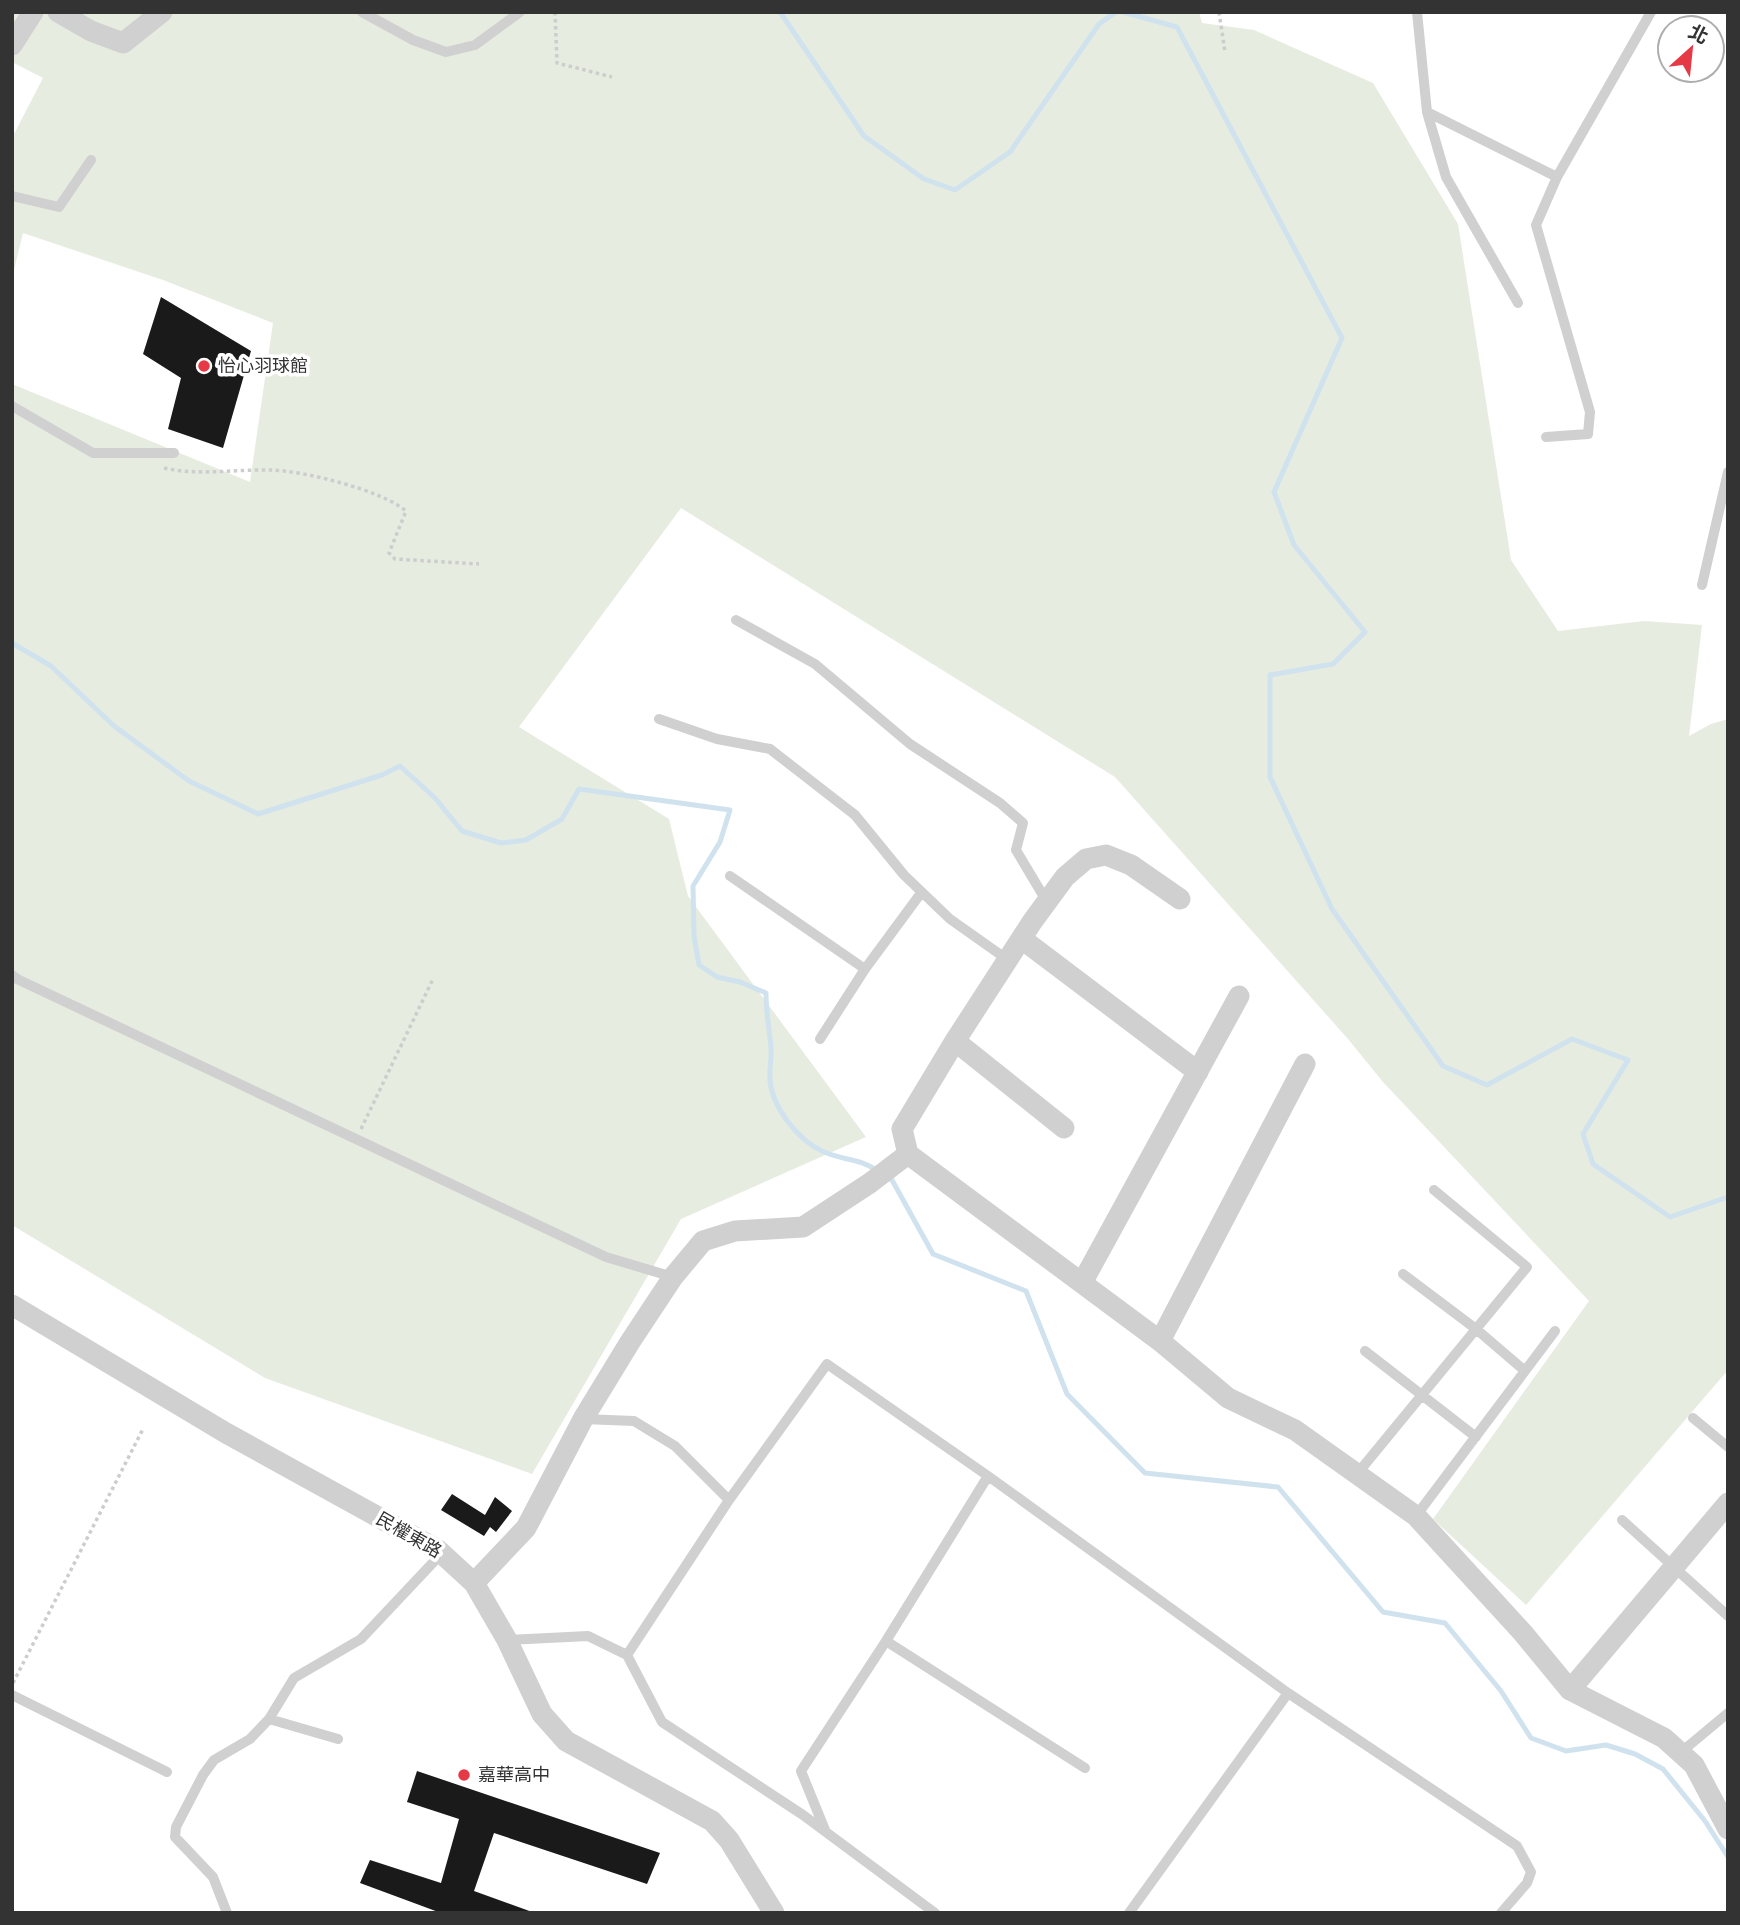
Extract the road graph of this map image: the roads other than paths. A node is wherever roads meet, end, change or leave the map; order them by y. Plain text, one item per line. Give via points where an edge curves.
1 (33, 12) edge
2 (58, 12) edge
3 (162, 12) edge
4 (362, 12) edge
5 (520, 12) edge
6 (1416, 12) edge
7 (1651, 12) edge
8 (12, 45) edge
9 (1426, 112) junction
10 (91, 160) dead end
11 (1557, 177) junction
12 (12, 196) edge
13 (1518, 303) dead end
14 (12, 407) edge
15 (1546, 437) dead end
16 (174, 453) dead end
17 (1728, 472) edge
18 (1702, 585) dead end
19 (736, 620) dead end
20 (659, 719) dead end
21 (730, 876) dead end
22 (921, 893) junction
23 (1180, 899) dead end
24 (1047, 902) junction
25 (1021, 939) junction
26 (1008, 960) junction
27 (865, 969) junction
28 (12, 975) edge
29 (1240, 996) dead end
30 (820, 1039) dead end
31 (955, 1041) junction
32 (1305, 1064) dead end
33 (1198, 1072) junction
34 (1064, 1128) dead end
35 (908, 1153) junction
36 (1434, 1191) dead end
37 (1403, 1274) dead end
38 (673, 1277) junction
39 (1082, 1283) junction
40 (12, 1304) edge
41 (1476, 1329) junction
42 (1555, 1331) dead end
43 (1160, 1341) junction
44 (1365, 1351) dead end
45 (1525, 1371) junction
46 (1422, 1395) junction
47 (1693, 1418) dead end
48 (583, 1419) junction
49 (1476, 1437) junction
50 (1728, 1447) edge
51 (1357, 1474) junction
52 (988, 1476) junction
53 (729, 1500) junction
54 (1728, 1503) edge
55 (1416, 1516) junction
56 (1622, 1520) dead end
57 (442, 1553) junction
58 (1675, 1566) junction
59 (474, 1583) junction
60 (1728, 1616) edge
61 (507, 1640) junction
62 (887, 1641) junction
63 (626, 1655) junction
64 (1570, 1690) junction
65 (1288, 1693) junction
66 (12, 1695) edge
67 (1728, 1713) edge
68 (269, 1720) junction
69 (338, 1739) dead end
70 (1680, 1753) junction
71 (1085, 1768) dead end
72 (167, 1772) dead end
73 (1728, 1829) edge
74 (826, 1832) junction
75 (226, 1913) edge
76 (774, 1913) edge
77 (935, 1913) edge
78 (1129, 1913) edge
79 (1501, 1913) edge

1 - 8 street
2 - 3 street via 123,43
4 - 5 lane via 446,52 475,45
6 - 9 lane
7 - 11 lane
9 - 11 lane
9 - 13 lane via 1446,177
10 - 12 lane via 60,207
11 - 15 lane via 1536,225 1590,412 1588,434
14 - 16 lane via 93,453
17 - 18 lane
19 - 24 lane via 815,664 910,744 1023,823 1016,850
20 - 22 lane via 770,749 855,815
21 - 27 lane
22 - 26 lane
22 - 27 lane
23 - 24 street via 1131,865 1106,855 1086,859
24 - 25 street
25 - 26 street
25 - 33 street
26 - 31 street
27 - 30 lane
28 - 38 lane via 606,1257
29 - 33 street
31 - 34 street
31 - 35 street via 902,1129
32 - 43 street
33 - 39 street
35 - 38 street via 803,1227 735,1231 703,1241
35 - 39 street
36 - 41 lane via 1527,1267
37 - 41 lane
38 - 48 street
39 - 43 street
40 - 57 street, 民權東路 via 226,1433
41 - 45 lane
41 - 46 lane
42 - 45 lane
43 - 51 street via 1228,1398 1295,1430
44 - 46 lane
45 - 49 lane
46 - 49 lane
46 - 51 lane
47 - 50 lane
48 - 53 lane via 634,1421 675,1446
48 - 59 street via 526,1528
49 - 55 lane
51 - 55 street
52 - 53 lane via 827,1364
52 - 62 lane
52 - 65 lane
53 - 63 lane
54 - 58 street
55 - 64 street
56 - 58 lane
57 - 59 street, 民權東路
57 - 68 lane via 361,1639 294,1678
58 - 60 lane
58 - 64 street
59 - 61 street, 民權東路
61 - 63 lane via 588,1636
61 - 76 street, 民權東路 via 542,1714 566,1741 712,1821
62 - 71 lane
62 - 74 lane via 802,1771
63 - 74 lane via 663,1723
64 - 70 street via 1664,1738
65 - 78 lane
65 - 79 lane via 1517,1846 1531,1872
66 - 72 lane
67 - 70 lane
68 - 69 lane
68 - 75 lane via 250,1739 214,1760 176,1828 175,1837 213,1877
70 - 73 street via 1694,1765
74 - 77 lane

